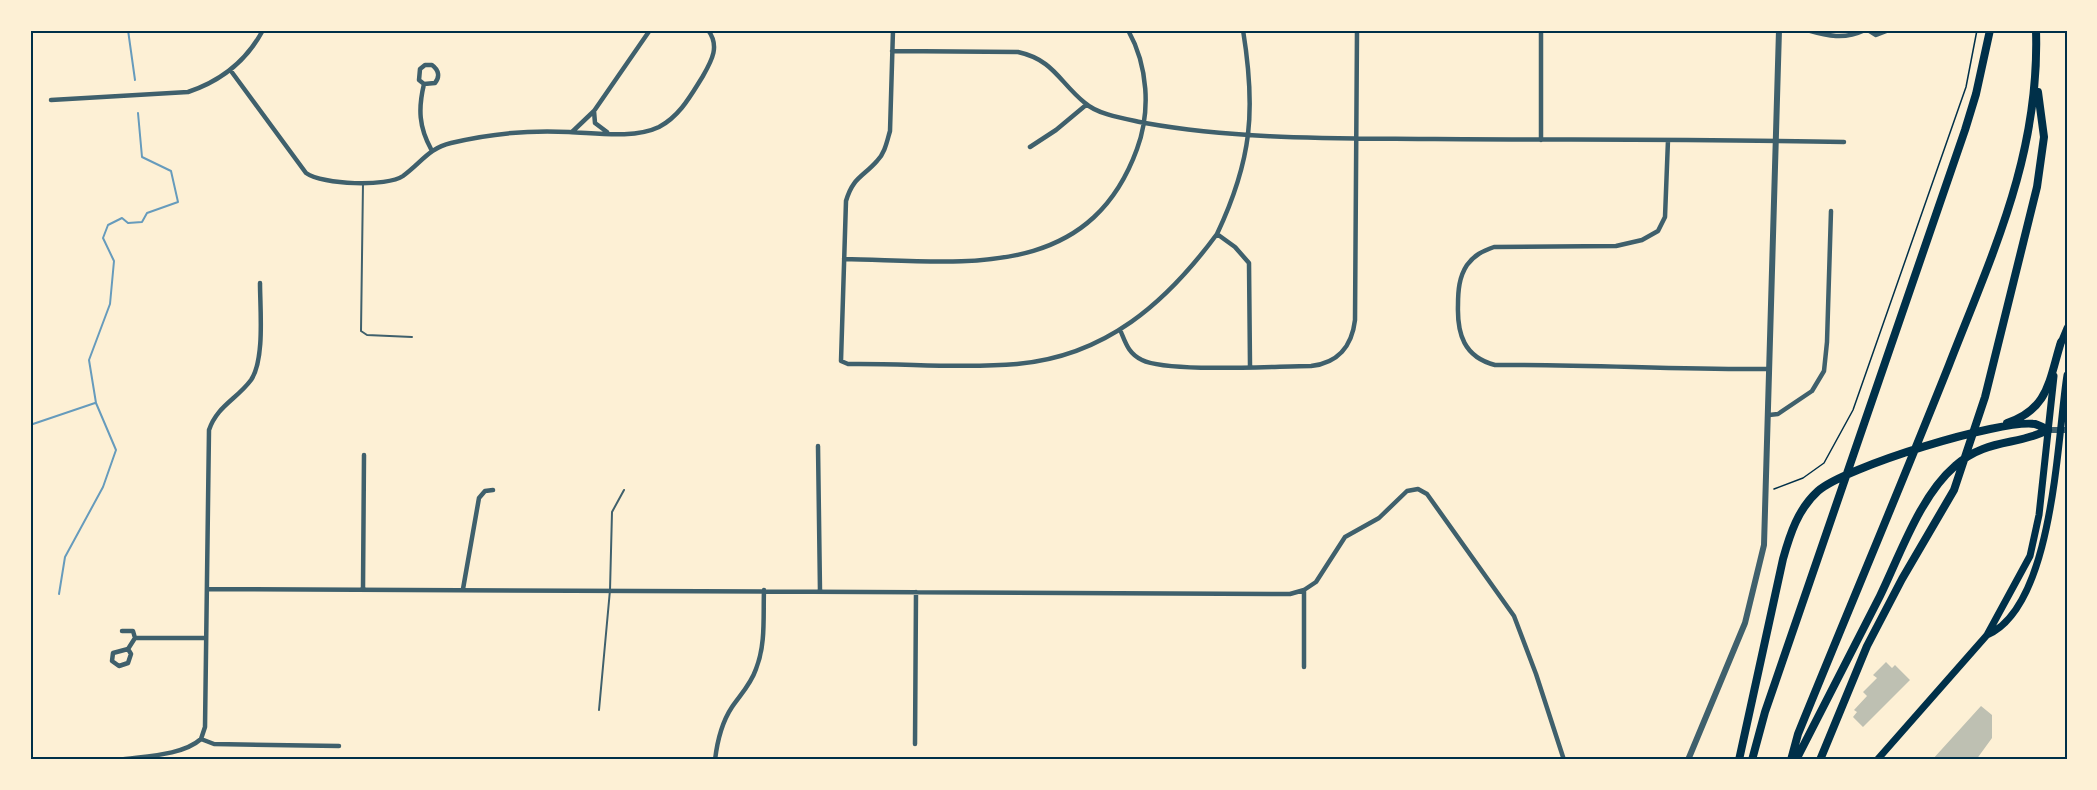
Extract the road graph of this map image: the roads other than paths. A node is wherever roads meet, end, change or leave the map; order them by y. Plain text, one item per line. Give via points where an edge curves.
1 (262, 30) edge
2 (650, 30) edge
3 (708, 30) edge
4 (892, 30) edge
5 (1128, 30) edge
6 (1243, 30) edge
7 (1357, 30) edge
8 (1541, 30) edge
9 (1779, 30) edge
10 (1807, 30) edge
11 (1866, 30) edge
12 (1889, 30) edge
13 (1990, 30) edge
14 (2036, 30) edge
15 (892, 51) junction
16 (231, 71) junction
17 (2036, 73) junction
18 (424, 84) junction
19 (51, 100) dead end
20 (1086, 105) junction
21 (594, 111) junction
22 (1145, 123) junction
23 (572, 132) junction
24 (607, 132) junction
25 (1250, 135) junction
26 (1356, 139) junction
27 (1541, 140) junction
28 (1668, 140) junction
29 (1776, 141) junction
30 (1844, 142) dead end
31 (1030, 147) dead end
32 (431, 149) junction
33 (363, 182) junction
34 (1831, 211) dead end
35 (1217, 234) junction
36 (844, 259) junction
37 (260, 283) dead end
38 (2067, 328) edge
39 (1120, 332) junction
40 (412, 337) dead end
41 (2061, 342) junction
42 (1250, 366) junction
43 (1769, 369) junction
44 (2067, 375) edge
45 (1769, 415) junction
46 (1992, 428) junction
47 (2048, 430) junction
48 (2063, 430) edge
49 (818, 447) dead end
50 (364, 455) dead end
51 (493, 490) dead end
52 (624, 490) dead end
53 (363, 589) junction
54 (463, 589) junction
55 (207, 590) junction
56 (610, 590) junction
57 (764, 590) junction
58 (1304, 590) junction
59 (820, 591) junction
60 (916, 592) junction
61 (122, 631) dead end
62 (1987, 635) junction
63 (135, 638) junction
64 (206, 638) junction
65 (128, 649) junction
66 (1304, 668) dead end
67 (598, 710) dead end
68 (201, 739) junction
69 (915, 744) dead end
70 (339, 746) dead end
71 (118, 760) edge
72 (715, 760) edge
73 (1564, 760) edge
74 (1688, 760) edge
75 (1739, 760) edge
76 (1752, 760) edge
77 (1791, 760) edge
78 (1796, 760) edge
79 (1820, 760) edge
80 (1877, 760) edge

1 - 16 street
2 - 21 street
3 - 24 street via 714,38 711,62 679,111 647,131
4 - 15 street
5 - 22 street via 1145,84
6 - 25 street via 1250,75
7 - 26 street
8 - 27 street
9 - 29 street
10 - 11 street via 1830,37 1850,37
11 - 12 street via 1876,35
13 - 76 highway via 1973,103
14 - 17 highway
15 - 20 street via 1018,52 1033,56 1052,67
15 - 36 street via 890,130 877,161 850,188
16 - 19 street via 188,92
16 - 33 street via 306,173 321,180
17 - 77 highway via 2025,154 2011,203 1928,418 1798,734
17 - 79 highway via 2044,137 2041,165 1985,397 1954,490 1867,646
18 - 18 street via 431,85 437,80 439,73 432,65 420,69 419,80
18 - 32 street via 420,123
20 - 22 street
20 - 31 street
21 - 23 street
21 - 24 street via 596,123
22 - 25 street
22 - 36 street via 1132,163 1117,190 1094,217 1069,237 1025,256 996,260
23 - 24 street
23 - 32 street via 495,136
25 - 26 street
25 - 35 street via 1239,179
26 - 27 street
26 - 42 street via 1354,332 1343,352 1324,365
27 - 28 street
28 - 29 street
28 - 43 street via 1666,206 1658,231 1630,244 1494,247 1473,258 1458,290 1457,321 1462,341 1475,355 1496,365 1646,365 1696,371
29 - 30 street
29 - 43 street
32 - 33 street via 394,181
33 - 40 lane via 361,331 367,335
34 - 45 street via 1824,371 1812,391 1778,414
35 - 39 street via 1159,302
35 - 42 street via 1249,263
36 - 39 street via 841,361 848,364 1020,364 1078,350
37 - 55 street via 257,367 244,387 213,417 209,430
38 - 41 main road
39 - 42 street via 1128,350 1152,364
41 - 46 highway via 2045,394 2036,407
41 - 47 main road
43 - 45 street
44 - 48 main road
45 - 74 street via 1764,545 1756,586
46 - 47 highway via 2036,424
46 - 75 highway via 1864,466 1839,477 1811,498 1791,533
47 - 48 street
47 - 62 main road via 2032,547
47 - 78 highway via 1980,450 1946,475 1905,544
48 - 62 main road via 2038,560 2024,595 1995,631
49 - 59 street
50 - 53 street
51 - 54 street via 485,491 479,498
52 - 56 lane via 612,512
53 - 54 street
53 - 55 street
54 - 56 street
55 - 64 street
56 - 57 street
56 - 67 lane
57 - 59 street
57 - 72 street via 762,646 756,669 743,696 725,719
58 - 60 street via 1266,595
58 - 66 street
58 - 73 street via 1316,582 1345,537 1379,518 1407,491 1423,491 1514,616
59 - 60 street
60 - 69 street
61 - 63 street via 132,631
62 - 80 main road
63 - 64 street
63 - 65 street
64 - 68 street via 205,727
65 - 65 street via 113,653 112,661 126,665 131,658
68 - 70 street via 214,744
68 - 71 street via 175,750

